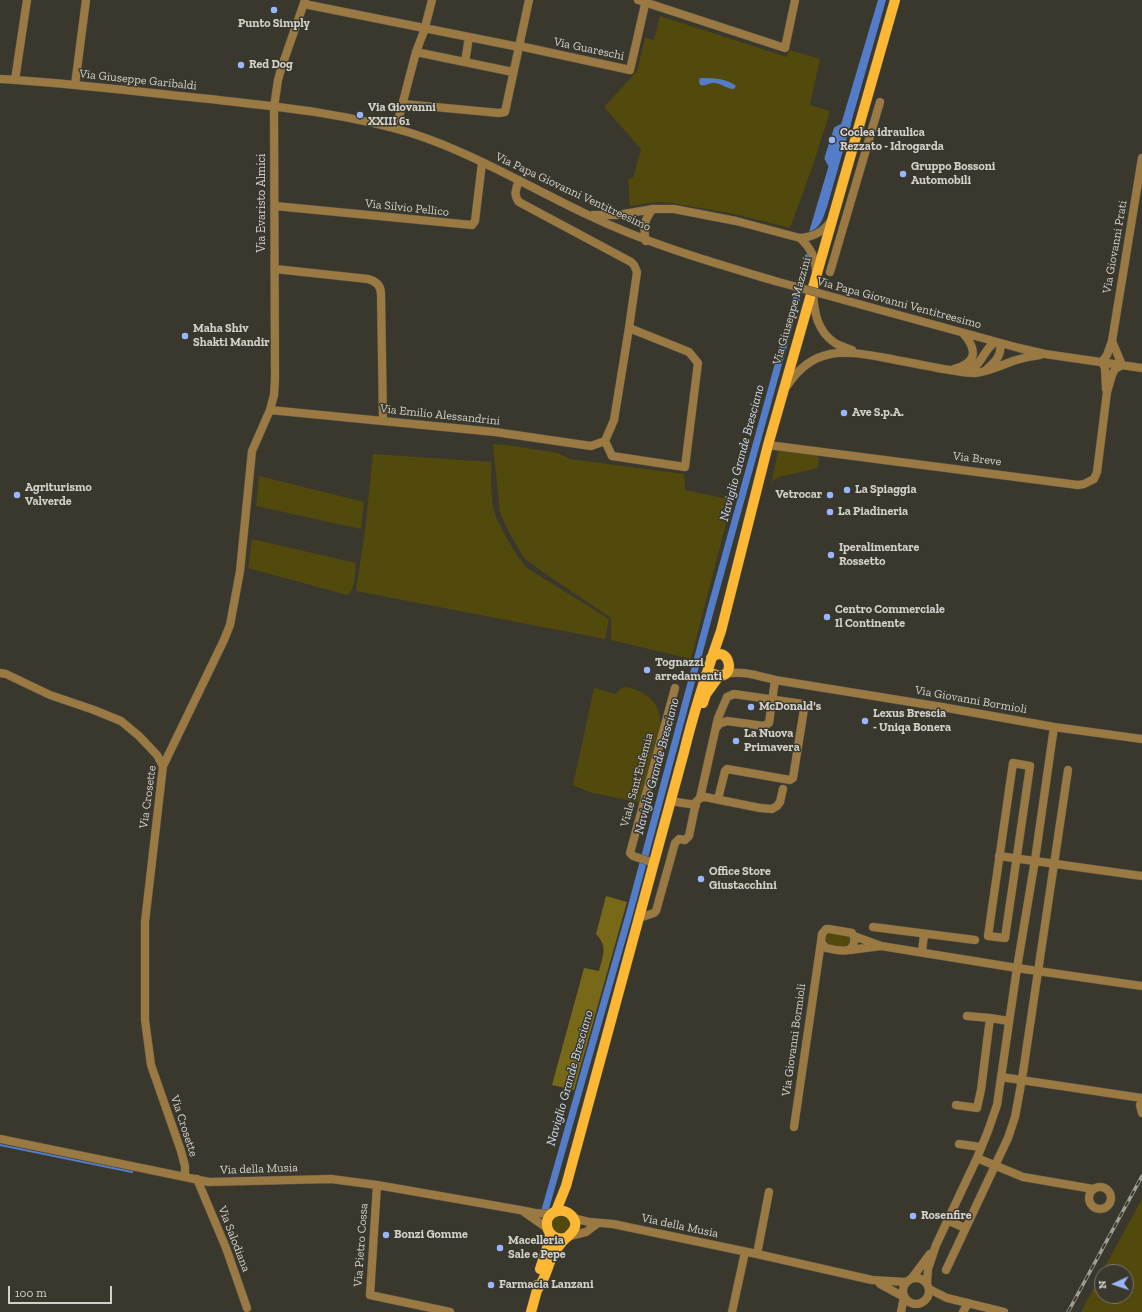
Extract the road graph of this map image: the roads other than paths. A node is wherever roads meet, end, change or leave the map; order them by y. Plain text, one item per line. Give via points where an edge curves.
1 (26, 0) edge
2 (86, 0) edge
3 (432, 0) edge
4 (529, 0) edge
5 (795, 0) edge
6 (895, 0) edge
7 (643, 1) edge
8 (304, 2) edge
9 (425, 28) junction
10 (469, 37) junction
11 (519, 47) junction
12 (416, 52) junction
13 (465, 62) junction
14 (513, 72) junction
15 (0, 79) edge
16 (15, 80) junction
17 (74, 85) junction
18 (403, 104) junction
19 (865, 105) junction
20 (274, 107) junction
21 (399, 118) junction
22 (389, 127) junction
23 (405, 132) junction
24 (855, 141) junction
25 (867, 145) junction
26 (1142, 158) edge
27 (482, 163) junction
28 (519, 180) junction
29 (275, 206) junction
30 (653, 209) junction
31 (588, 215) junction
32 (832, 218) junction
33 (800, 238) junction
34 (646, 241) junction
35 (275, 269) junction
36 (830, 272) dead end
37 (816, 275) junction
38 (813, 286) junction
39 (629, 328) junction
40 (962, 332) junction
41 (1112, 341) junction
42 (998, 342) junction
43 (858, 353) junction
44 (1045, 354) junction
45 (1102, 362) junction
46 (1122, 364) junction
47 (1142, 368) edge
48 (952, 370) junction
49 (985, 370) junction
50 (962, 372) junction
51 (783, 392) junction
52 (1107, 392) junction
53 (270, 410) junction
54 (383, 421) junction
55 (605, 441) junction
56 (768, 445) junction
57 (721, 631) junction
58 (727, 658) junction
59 (710, 662) junction
60 (0, 673) edge
61 (751, 674) junction
62 (722, 675) junction
63 (775, 680) junction
64 (675, 688) dead end
65 (772, 699) junction
66 (722, 709) junction
67 (727, 721) junction
68 (1054, 727) junction
69 (717, 728) junction
70 (1142, 739) edge
71 (684, 752) junction
72 (163, 766) junction
73 (1068, 770) dead end
74 (784, 789) dead end
75 (718, 799) junction
76 (670, 801) junction
77 (698, 802) junction
78 (999, 856) junction
79 (1017, 858) junction
80 (1035, 860) junction
81 (650, 862) junction
82 (1054, 863) junction
83 (1142, 876) edge
84 (639, 918) junction
85 (873, 927) dead end
86 (924, 934) junction
87 (854, 936) junction
88 (975, 940) dead end
89 (823, 945) junction
90 (881, 946) junction
91 (850, 950) junction
92 (922, 952) junction
93 (1017, 968) junction
94 (1038, 971) junction
95 (1142, 986) edge
96 (967, 1016) dead end
97 (990, 1018) junction
98 (1010, 1021) junction
99 (1002, 1077) junction
100 (1022, 1079) junction
101 (1142, 1098) edge
102 (1142, 1101) edge
103 (956, 1105) dead end
104 (1142, 1112) edge
105 (794, 1127) dead end
106 (0, 1139) edge
107 (959, 1144) dead end
108 (981, 1147) junction
109 (977, 1158) junction
110 (995, 1166) junction
111 (185, 1177) junction
112 (197, 1179) junction
113 (377, 1185) junction
114 (566, 1186) junction
115 (1093, 1189) dead end
116 (769, 1192) dead end
117 (520, 1210) junction
118 (554, 1213) junction
119 (571, 1216) junction
120 (947, 1220) junction
121 (598, 1223) junction
122 (965, 1228) junction
123 (549, 1231) junction
124 (568, 1237) junction
125 (936, 1245) junction
126 (745, 1252) junction
127 (757, 1254) junction
128 (946, 1270) dead end
129 (872, 1280) junction
130 (909, 1280) junction
131 (928, 1286) junction
132 (537, 1290) junction
133 (904, 1297) junction
134 (947, 1298) junction
135 (926, 1299) junction
136 (968, 1303) junction
137 (917, 1304) junction
138 (247, 1308) dead end
139 (450, 1312) edge
140 (531, 1312) edge
141 (732, 1312) edge
142 (901, 1312) edge
143 (910, 1312) edge
144 (963, 1312) edge
145 (1004, 1312) edge

1 - 16 street
2 - 17 street
3 - 9 street
4 - 11 street
5 - 7 street via 785,48
6 - 19 main road, Via Giuseppe Mazzini
7 - 11 street, Via Guareschi via 630,70
8 - 9 street, Via Guareschi
8 - 20 street, Via Evaristo Almici via 278,80
9 - 10 street, Via Guareschi
9 - 12 street
10 - 11 street, Via Guareschi
10 - 13 street
11 - 14 street
12 - 13 street
12 - 18 street
13 - 14 street
14 - 18 street via 506,110 502,112
15 - 16 street, Via Giuseppe Garibaldi
16 - 17 street, Via Giuseppe Garibaldi
17 - 20 street, Via Giuseppe Garibaldi
18 - 21 street
19 - 24 main road, Via Giuseppe Mazzini
19 - 25 street via 881,106
20 - 22 street, Via Papa Giovanni Ventitreesimo via 341,116
20 - 29 street, Via Evaristo Almici
21 - 22 street
21 - 23 street
22 - 23 street, Via Papa Giovanni Ventitreesimo
23 - 27 street, Via Papa Giovanni Ventitreesimo via 448,147
24 - 25 street
24 - 32 main road, Via Giuseppe Mazzini
25 - 36 street
26 - 41 street, Via Giovanni Prati
27 - 28 street, Via Papa Giovanni Ventitreesimo
27 - 29 street, Via Silvio Pellico via 475,221 472,226
28 - 31 street, Via Papa Giovanni Ventitreesimo
28 - 39 street via 515,192 515,198 519,202 634,265 636,272
29 - 35 street, Via Evaristo Almici
30 - 31 street via 618,215
30 - 33 street via 674,209 713,216
30 - 34 street via 645,221
31 - 34 street, Via Papa Giovanni Ventitreesimo
32 - 33 street via 822,231 808,238
32 - 37 main road, Via Giuseppe Mazzini
33 - 37 street via 811,251
34 - 40 street, Via Papa Giovanni Ventitreesimo, bridge via 775,281
35 - 53 street, Via Evaristo Almici via 275,379
35 - 54 street via 368,279 379,286
37 - 38 main road, Via Giuseppe Mazzini
38 - 43 street via 815,313 823,332 834,342
38 - 51 main road, Via Giuseppe Mazzini
39 - 55 street via 614,420
39 - 55 street via 686,350 698,363 686,467 612,456
40 - 42 street, Via Papa Giovanni Ventitreesimo
40 - 48 street via 973,347 972,356 968,364
41 - 45 street, Via Giovanni Prati
41 - 46 street
42 - 44 street, Via Papa Giovanni Ventitreesimo
42 - 49 street via 998,358
42 - 50 street via 988,348 977,366
43 - 48 street
43 - 51 street via 836,353 817,358 794,376
44 - 45 street, Via Papa Giovanni Ventitreesimo
44 - 49 street via 1021,358
45 - 46 street, Via Papa Giovanni Ventitreesimo
45 - 52 street
46 - 47 street, Via Papa Giovanni Ventitreesimo
46 - 52 street via 1115,369
48 - 50 street
49 - 50 street via 974,373
51 - 56 main road, Via Giuseppe Mazzini
52 - 56 street, Via Breve via 1097,472 1090,482 1078,485
53 - 54 street, Via Emilio Alessandrini
53 - 72 street, Via Crosette via 252,451 240,571 230,625
54 - 55 street, Via Emilio Alessandrini via 495,432 591,446
56 - 57 main road, Via Giuseppe Mazzini
57 - 58 main road, Via Giuseppe Mazzini
57 - 59 main road, Via Giuseppe Mazzini
58 - 59 main road via 716,655
58 - 61 street
58 - 62 main road via 730,667
59 - 62 main road via 709,669 713,674
59 - 71 main road via 696,702
60 - 72 street via 121,721 157,755
61 - 62 street via 737,672
61 - 63 street, Via Giovanni Bormioli
62 - 71 main road via 706,694
63 - 65 street
63 - 68 street, Via Giovanni Bormioli
64 - 81 street, Viale Sant'Eufemia via 631,852 631,855
65 - 66 street via 731,694
65 - 67 street via 769,723 766,726
65 - 75 street via 801,703 804,706 794,777 790,780 727,769
66 - 67 street via 722,715
66 - 69 street
67 - 69 street
68 - 70 street
68 - 80 street
69 - 77 street
71 - 76 main road
72 - 111 street, Via Crosette via 145,922 145,1020 151,1065 181,1151
73 - 82 street
74 - 75 street via 780,802 772,809
75 - 77 street via 703,796
76 - 77 street
76 - 81 main road
77 - 84 street via 689,836 675,843 656,911
78 - 79 street
78 - 79 street via 988,936 1005,938
78 - 79 street via 1013,763 1030,766
79 - 80 street
80 - 82 street
80 - 93 street
81 - 84 main road
82 - 83 street
82 - 94 street
84 - 114 main road
85 - 86 street
86 - 88 street
86 - 92 street
87 - 89 street, Via Giovanni Bormioli via 852,933 829,929 822,934
87 - 90 street, Via Giovanni Bormioli
87 - 91 street via 855,941
89 - 91 street, Via Giovanni Bormioli
89 - 105 street, Via Giovanni Bormioli via 819,957
90 - 91 street, Via Giovanni Bormioli
90 - 92 street, Via Giovanni Bormioli
92 - 93 street, Via Giovanni Bormioli
93 - 94 street, Via Giovanni Bormioli
93 - 98 street
94 - 95 street, Via Giovanni Bormioli
94 - 100 street
96 - 97 street
97 - 98 street
97 - 103 street via 977,1108
98 - 99 street
99 - 100 street
99 - 108 street via 997,1105
100 - 101 street
100 - 110 street via 1015,1117
102 - 104 street
106 - 111 street, Via della Musia
107 - 108 street
108 - 109 street
109 - 110 street
109 - 120 street
110 - 115 street via 1023,1177
110 - 122 street
111 - 112 street, Via della Musia
112 - 113 street, Via della Musia via 218,1183 331,1179
112 - 138 street, Via Salodiana via 226,1248
113 - 117 street, Via della Musia
113 - 139 street, Via Pietro Cossa via 370,1295
114 - 118 main road
114 - 119 main road
116 - 127 street
117 - 118 street, Via della Musia
117 - 123 street, Via della Musia
118 - 119 main road via 563,1211
118 - 123 main road via 547,1222
119 - 121 street, Via della Musia via 581,1221
119 - 124 main road via 575,1225
120 - 122 street
120 - 125 street
121 - 124 street via 586,1232
121 - 126 street, Via della Musia
122 - 128 street
123 - 124 main road via 558,1239
123 - 132 main road via 548,1246 537,1279
124 - 132 main road via 553,1256
125 - 130 street
125 - 131 street via 928,1270
126 - 127 street, Via della Musia
126 - 141 street
127 - 129 street, Via della Musia
129 - 130 street, Via della Musia
129 - 133 street, Via della Musia
130 - 131 street, Via della Musia via 920,1278
130 - 133 street via 903,1289
131 - 134 street, Via della Musia
131 - 135 street
132 - 140 main road
133 - 137 street, Via della Musia
133 - 142 street
134 - 135 street, Via della Musia
134 - 136 street, Via della Musia
135 - 137 street, Via della Musia
136 - 144 street
136 - 145 street, Via della Musia
137 - 143 street

